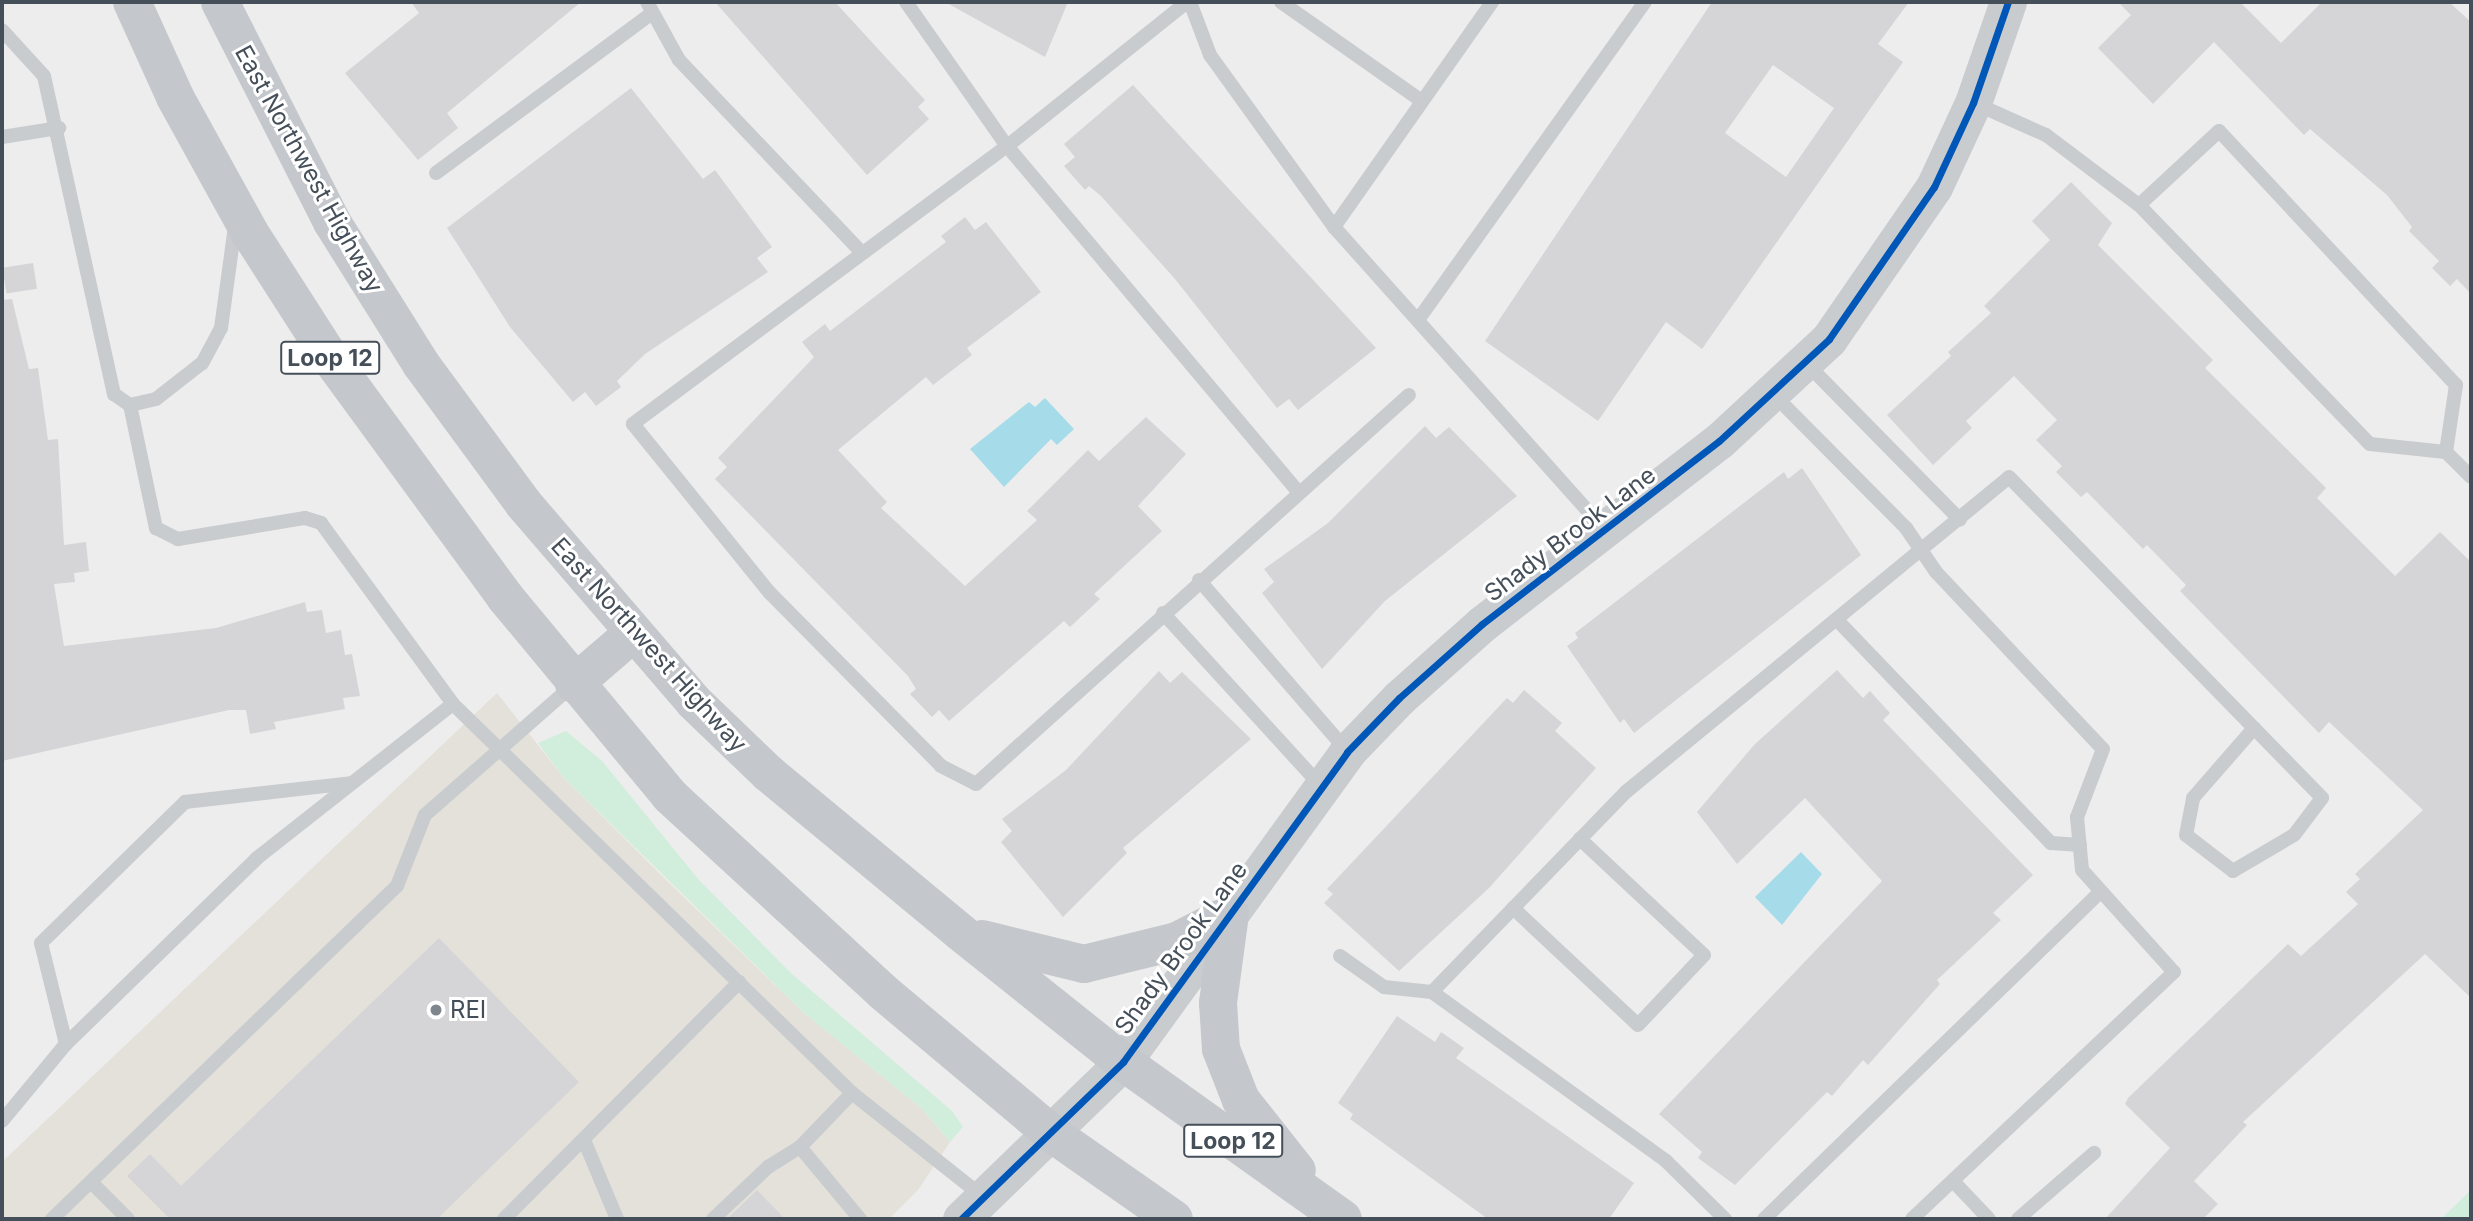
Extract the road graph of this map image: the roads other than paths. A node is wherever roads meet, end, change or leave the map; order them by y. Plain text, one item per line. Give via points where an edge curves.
1 (132, 2) edge
2 (220, 2) edge
3 (906, 2) edge
4 (926, 2) edge
5 (1188, 2) edge
6 (1280, 2) edge
7 (1492, 2) edge
8 (1645, 2) edge
9 (2008, 2) edge
10 (649, 7) edge
11 (919, 18) junction
12 (2, 30) edge
13 (1422, 101) junction
14 (1973, 103) junction
15 (59, 128) junction
16 (2, 137) edge
17 (1007, 146) junction
18 (436, 173) dead end
19 (2139, 205) junction
20 (236, 207) junction
21 (1334, 227) junction
22 (859, 250) junction
23 (1419, 320) junction
24 (1805, 362) junction
25 (1773, 394) junction
26 (1409, 395) dead end
27 (130, 405) junction
28 (2446, 452) junction
29 (2471, 477) edge
30 (1297, 491) junction
31 (1960, 520) junction
32 (1607, 533) junction
33 (1923, 552) junction
34 (1199, 580) junction
35 (1163, 613) junction
36 (1838, 621) junction
37 (633, 634) junction
38 (574, 684) junction
39 (453, 704) junction
40 (2254, 728) junction
41 (502, 751) junction
42 (1346, 752) junction
43 (352, 783) junction
44 (1321, 786) junction
45 (1580, 839) junction
46 (2080, 845) junction
47 (2101, 891) junction
48 (1513, 908) junction
49 (1230, 914) junction
50 (960, 932) junction
51 (1340, 956) dead end
52 (739, 982) junction
53 (1432, 992) junction
54 (66, 1044) junction
55 (1123, 1062) junction
56 (852, 1093) junction
57 (2, 1121) edge
58 (1051, 1133) junction
59 (584, 1140) junction
60 (800, 1147) junction
61 (2094, 1153) dead end
62 (1952, 1181) junction
63 (91, 1182) junction
64 (972, 1208) edge
65 (52, 1219) edge
66 (128, 1219) edge
67 (504, 1219) edge
68 (617, 1219) edge
69 (713, 1219) edge
70 (860, 1219) edge
71 (1174, 1219) edge
72 (1344, 1219) edge
73 (1725, 1219) edge
74 (1764, 1219) edge
75 (1912, 1219) edge
76 (1989, 1219) edge
77 (2018, 1219) edge

1 - 20 main road, Loop 12
2 - 37 main road, East Northwest Highway / Loop 12 via 332,222 421,364 523,503
3 - 11 lane
4 - 11 lane
5 - 17 lane
5 - 21 lane via 1210,55
6 - 13 lane
7 - 13 lane
8 - 23 lane
9 - 14 street, Shady Brook Lane
10 - 18 lane
10 - 22 lane via 679,60
11 - 17 lane
12 - 15 lane via 44,76
13 - 21 lane
14 - 19 lane via 2046,135
14 - 24 street, Shady Brook Lane via 1912,225
15 - 16 lane
15 - 27 lane via 114,394
17 - 22 lane
17 - 30 lane
19 - 28 lane via 2370,444
19 - 28 lane via 2219,131 2456,384
20 - 27 lane via 221,328 202,363 156,399
20 - 38 main road, Loop 12 via 414,478
21 - 23 lane
22 - 35 lane via 633,424 769,593 941,765 976,784
23 - 32 lane
24 - 25 street, Shady Brook Lane
24 - 31 lane
25 - 32 street, Shady Brook Lane
25 - 33 lane
26 - 30 lane
27 - 39 lane via 156,528 178,539 315,519
28 - 29 lane
30 - 34 lane
31 - 33 lane
31 - 40 lane via 2009,477
32 - 42 street, Shady Brook Lane via 1482,624
33 - 36 lane
33 - 46 lane via 2104,748 2077,817
34 - 35 lane
34 - 42 lane
35 - 44 lane
36 - 45 lane via 1627,791
36 - 46 lane via 2051,843
37 - 38 main road
37 - 50 main road, East Northwest Highway / Loop 12 via 768,773
38 - 41 lane
38 - 58 main road, Loop 12 via 670,796 767,891
39 - 41 lane
39 - 43 lane
40 - 40 lane via 2322,798 2294,835 2233,871 2186,835 2193,798
41 - 52 lane
41 - 63 lane via 425,816 397,886
42 - 44 street, Shady Brook Lane
43 - 54 lane via 257,858
43 - 54 lane via 185,802 41,943
44 - 49 street, Shady Brook Lane
45 - 48 lane
45 - 48 lane via 1704,955 1638,1025
46 - 47 lane via 2082,870
47 - 62 lane via 2174,972
47 - 74 lane
48 - 53 lane
49 - 50 main road via 1177,941 1084,964
49 - 55 street, Shady Brook Lane
49 - 72 main road via 1218,1003 1226,1062 1241,1100
50 - 55 main road, East Northwest Highway / Loop 12
51 - 53 lane via 1384,987
52 - 56 lane
52 - 59 lane
53 - 73 lane via 1666,1161
54 - 57 lane
55 - 58 street, Shady Brook Lane
55 - 72 main road, East Northwest Highway / Loop 12
56 - 60 lane
56 - 64 lane
58 - 64 street, Shady Brook Lane
58 - 71 main road, Loop 12
59 - 67 lane
59 - 68 lane
60 - 69 lane via 768,1167
60 - 70 lane
61 - 77 lane
62 - 75 lane
62 - 76 lane
63 - 65 lane
63 - 66 lane

